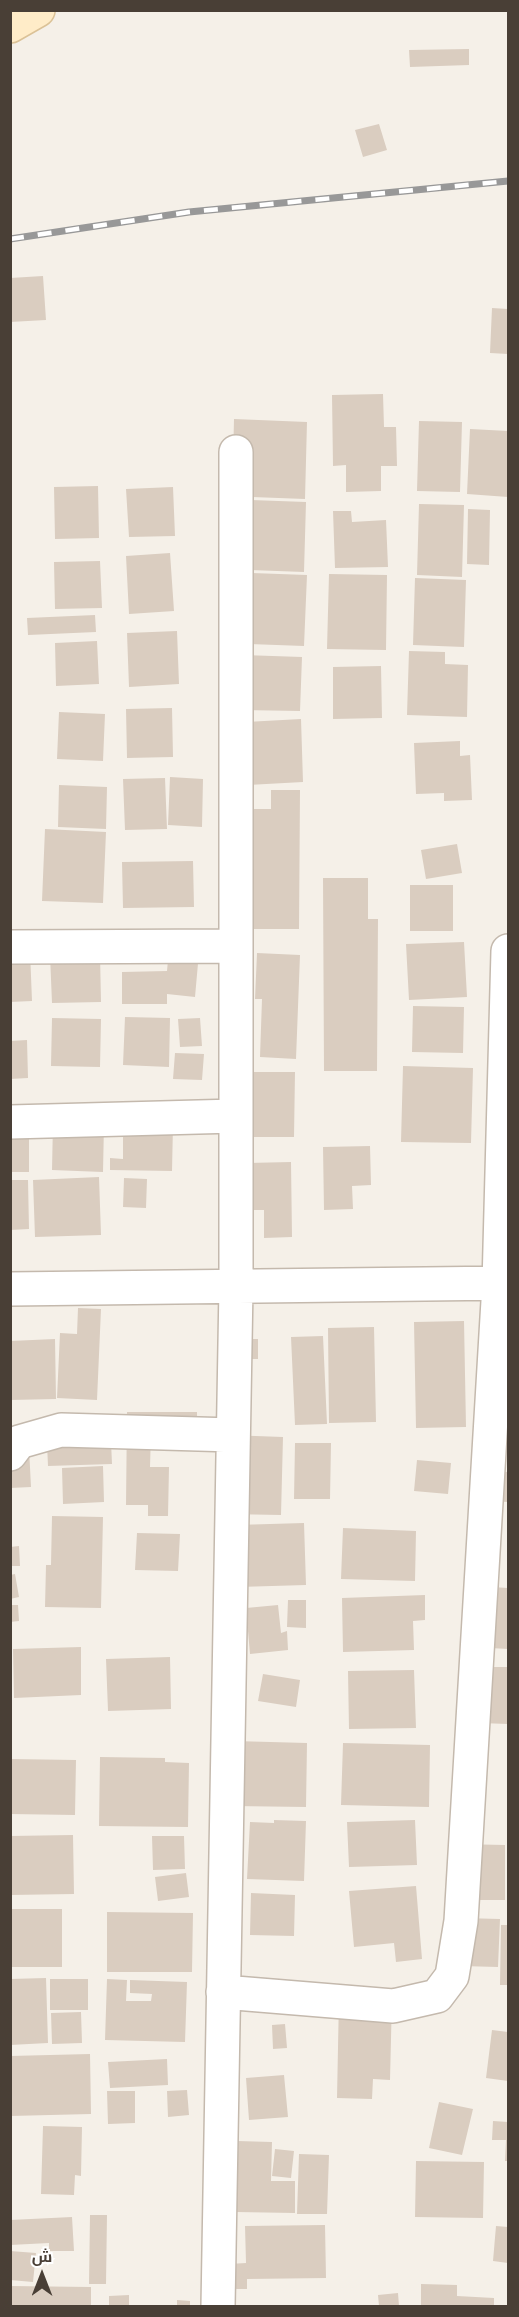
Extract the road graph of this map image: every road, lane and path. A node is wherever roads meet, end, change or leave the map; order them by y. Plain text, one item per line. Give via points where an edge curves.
1 (38, 10) edge
2 (10, 26) edge
3 (236, 452) dead end
4 (236, 946) junction
5 (10, 947) edge
6 (508, 961) edge
7 (236, 1116) junction
8 (10, 1122) edge
9 (504, 1283) edge
10 (236, 1287) junction
11 (10, 1289) edge
12 (500, 1388) edge
13 (233, 1435) junction
14 (10, 1454) edge
15 (223, 1992) junction
16 (218, 2307) edge

1 - 2 main road
3 - 4 street
4 - 5 street
4 - 7 street
6 - 9 street
7 - 8 street
7 - 10 street
9 - 10 street
9 - 12 street
10 - 11 street
10 - 13 street
12 - 15 street via 460,1921 452,1976 437,1996 393,2006
13 - 14 street via 61,1430 19,1442
13 - 15 street
15 - 16 street

